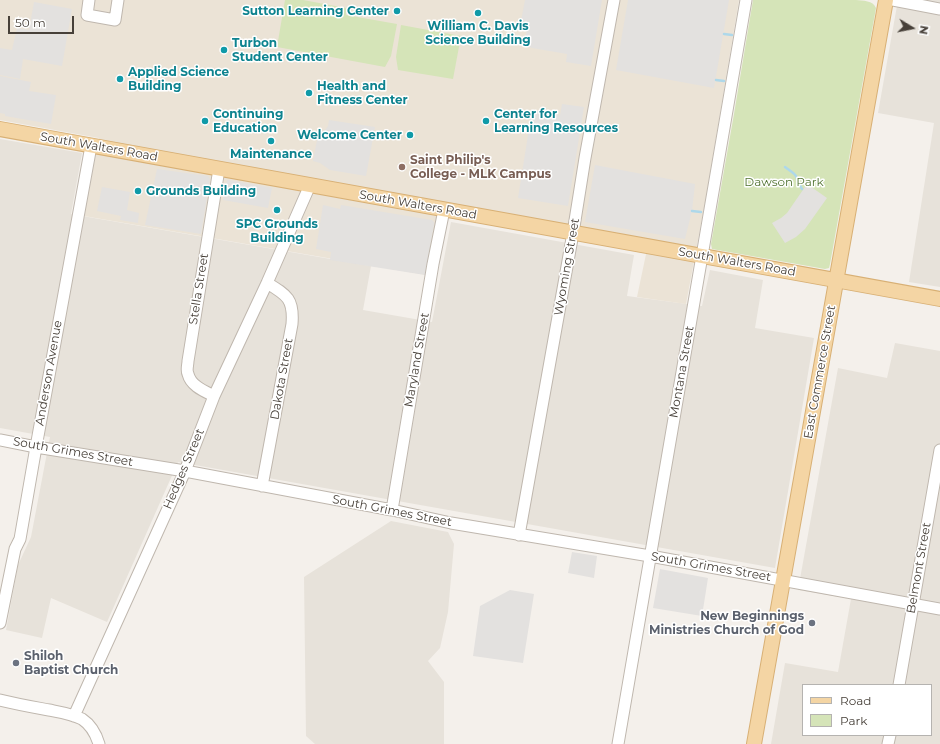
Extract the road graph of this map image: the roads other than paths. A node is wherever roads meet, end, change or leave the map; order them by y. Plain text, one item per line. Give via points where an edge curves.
1 (89, 0) edge
2 (118, 0) edge
3 (614, 0) edge
4 (746, 0) edge
5 (886, 0) edge
6 (893, 0) edge
7 (940, 9) edge
8 (0, 129) edge
9 (91, 146) junction
10 (219, 169) junction
11 (310, 185) junction
12 (444, 210) junction
13 (573, 233) junction
14 (702, 256) junction
15 (836, 280) junction
16 (267, 283) junction
17 (940, 299) edge
18 (214, 396) junction
19 (0, 440) edge
20 (36, 447) junction
21 (940, 450) edge
22 (185, 471) junction
23 (262, 486) junction
24 (392, 510) junction
25 (519, 534) junction
26 (650, 556) junction
27 (784, 580) junction
28 (913, 604) junction
29 (940, 609) edge
30 (0, 623) edge
31 (899, 684) edge
32 (0, 700) edge
33 (74, 716) junction
34 (100, 744) edge
35 (618, 744) edge
36 (754, 744) edge

1 - 2 street via 87,15 115,20
3 - 13 street, Wyoming Street
4 - 14 street, Montana Street
5 - 15 main road, East Commerce Street
6 - 7 street
8 - 9 main road, South Walters Road
9 - 10 main road, South Walters Road
9 - 20 street, Anderson Avenue
10 - 11 main road, South Walters Road
10 - 18 street, Stella Street via 187,372 191,381
11 - 12 main road, South Walters Road
11 - 16 street, Hedges Street
12 - 13 main road, South Walters Road
12 - 24 street, Maryland Street
13 - 14 main road, South Walters Road
13 - 25 street, Wyoming Street
14 - 15 main road, South Walters Road
14 - 26 street, Montana Street
15 - 17 main road, South Walters Road
15 - 27 main road, East Commerce Street
16 - 18 street, Hedges Street
16 - 23 street, Dakota Street via 286,296 293,308 293,315
18 - 22 street, Hedges Street
19 - 20 street, South Grimes Street
20 - 22 street, South Grimes Street
20 - 30 street, Anderson Avenue via 20,539 15,549
21 - 28 street, Belmont Street
22 - 23 street, South Grimes Street
22 - 33 street, Hedges Street
23 - 24 street, South Grimes Street
24 - 25 street, South Grimes Street
25 - 26 street, South Grimes Street
26 - 27 street, South Grimes Street
26 - 35 street, Montana Street
27 - 28 street, South Grimes Street
27 - 36 main road, East Commerce Street
28 - 29 street, South Grimes Street
28 - 31 street, Belmont Street
32 - 33 street
33 - 34 street via 90,726

